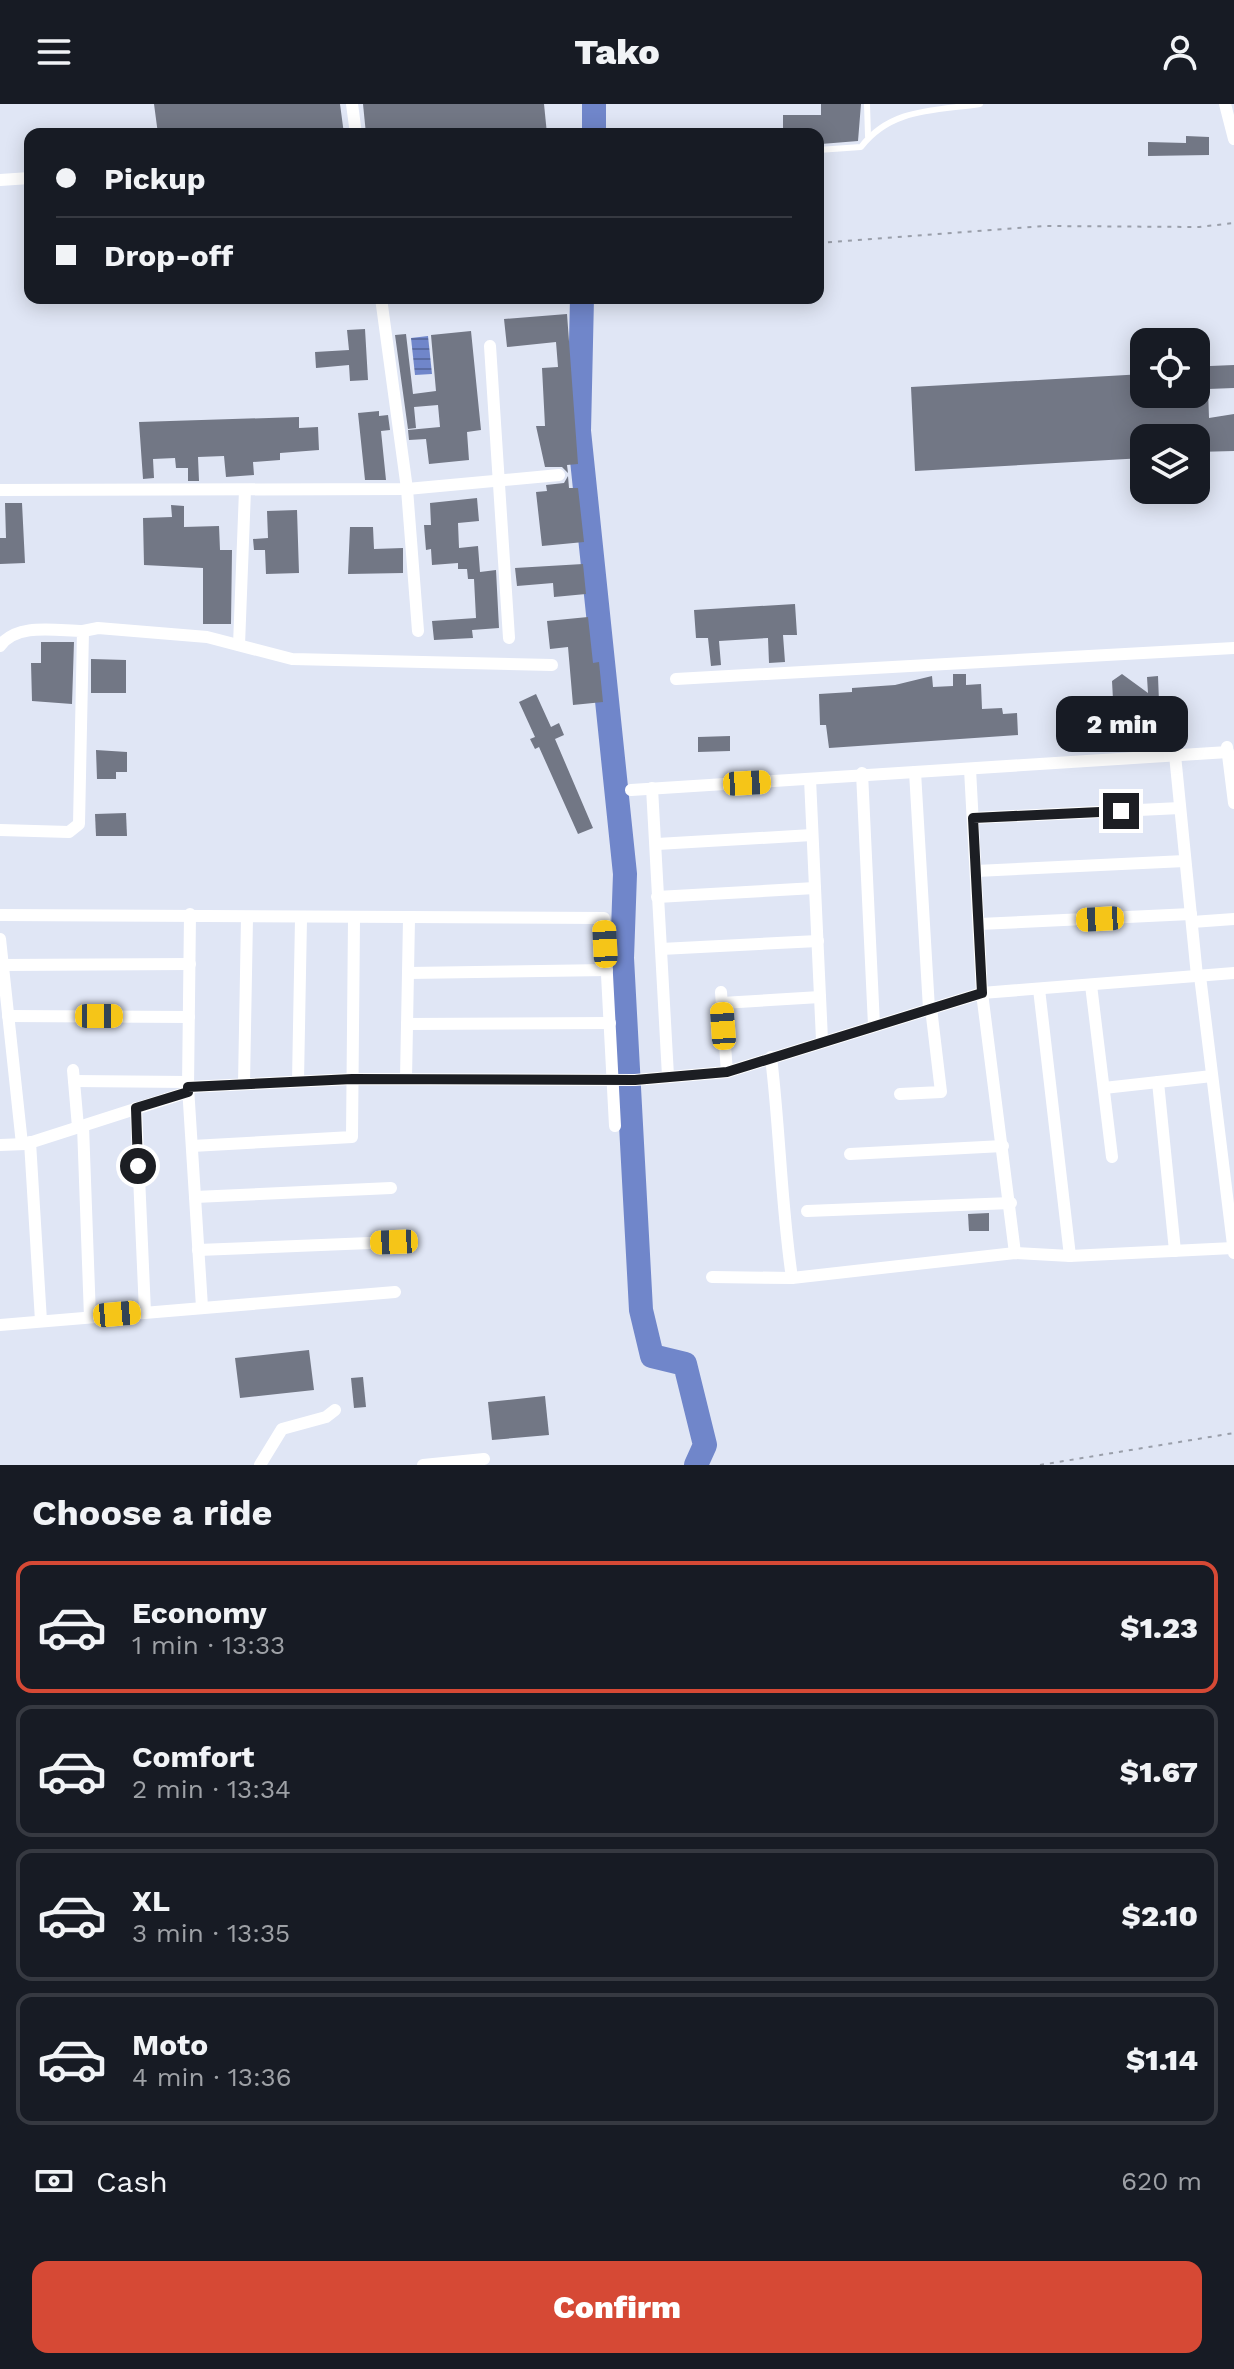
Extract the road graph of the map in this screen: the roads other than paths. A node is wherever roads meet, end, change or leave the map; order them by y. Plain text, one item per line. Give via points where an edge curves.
1 (352, 104) edge
2 (867, 104) edge
3 (980, 104) edge
4 (1225, 104) edge
5 (1231, 121) edge
6 (355, 128) edge
7 (868, 136) junction
8 (1234, 139) edge
9 (824, 150) edge
10 (24, 178) edge
11 (0, 180) edge
12 (382, 304) edge
13 (490, 346) dead end
14 (559, 475) dead end
15 (500, 481) junction
16 (407, 489) junction
17 (0, 490) edge
18 (245, 490) junction
19 (83, 631) junction
20 (418, 631) dead end
21 (509, 638) dead end
22 (239, 645) junction
23 (0, 646) edge
24 (1234, 648) edge
25 (552, 665) dead end
26 (676, 679) dead end
27 (1175, 755) junction
28 (970, 769) junction
29 (915, 772) junction
30 (862, 774) junction
31 (810, 779) junction
32 (652, 788) junction
33 (631, 790) dead end
34 (1234, 803) edge
35 (1180, 808) junction
36 (973, 818) junction
37 (0, 830) edge
38 (812, 835) junction
39 (657, 844) junction
40 (1185, 861) junction
41 (976, 871) junction
42 (815, 888) junction
43 (657, 897) junction
44 (190, 914) junction
45 (0, 915) edge
46 (247, 918) junction
47 (1192, 918) junction
48 (301, 919) junction
49 (354, 919) junction
50 (409, 919) junction
51 (1234, 919) edge
52 (979, 924) junction
53 (0, 939) edge
54 (818, 941) junction
55 (661, 949) junction
56 (190, 964) junction
57 (2, 965) junction
58 (607, 970) junction
59 (408, 973) junction
60 (1234, 973) edge
61 (1198, 976) junction
62 (1091, 985) junction
63 (1039, 989) junction
64 (982, 993) junction
65 (820, 997) junction
66 (930, 1009) junction
67 (8, 1016) junction
68 (189, 1017) junction
69 (610, 1023) junction
70 (407, 1024) junction
71 (874, 1025) junction
72 (822, 1040) junction
73 (771, 1057) junction
74 (727, 1072) junction
75 (668, 1076) junction
76 (1212, 1076) junction
77 (352, 1079) junction
78 (406, 1079) junction
79 (616, 1080) junction
80 (298, 1081) junction
81 (1158, 1082) junction
82 (244, 1084) junction
83 (188, 1087) junction
84 (1104, 1088) junction
85 (900, 1094) dead end
86 (136, 1108) junction
87 (80, 1126) junction
88 (615, 1126) dead end
89 (26, 1143) junction
90 (0, 1145) edge
91 (192, 1146) junction
92 (1003, 1146) junction
93 (850, 1154) dead end
94 (1112, 1157) dead end
95 (391, 1188) dead end
96 (195, 1197) junction
97 (1011, 1203) junction
98 (807, 1211) dead end
99 (394, 1242) dead end
100 (198, 1250) junction
101 (1175, 1251) junction
102 (1233, 1251) edge
103 (1015, 1253) junction
104 (1070, 1256) junction
105 (712, 1277) dead end
106 (792, 1278) junction
107 (395, 1292) dead end
108 (202, 1307) junction
109 (145, 1312) junction
110 (90, 1317) junction
111 (41, 1321) junction
112 (0, 1325) edge
113 (335, 1410) dead end
114 (484, 1459) dead end
115 (260, 1465) edge
116 (423, 1465) edge

1 - 6 street
2 - 7 lane
3 - 7 lane via 904,116
4 - 5 street
5 - 8 street
7 - 9 lane via 861,147
10 - 11 street
12 - 16 street
13 - 15 street
14 - 15 street
15 - 16 street
15 - 21 street
16 - 18 street
16 - 20 street
17 - 18 street
18 - 22 street
19 - 22 street via 207,637
19 - 23 street via 13,633
19 - 37 street via 79,824 69,832
22 - 25 street via 292,659
24 - 26 street
27 - 28 street
27 - 34 street via 1227,749
27 - 35 street
28 - 29 street
28 - 36 street
29 - 30 street
29 - 66 street
30 - 31 street
30 - 71 street
31 - 32 street
31 - 38 street
32 - 33 street
32 - 39 street
35 - 36 street
35 - 40 street
36 - 41 street
38 - 39 street
38 - 42 street
39 - 43 street
40 - 41 street
40 - 47 street
41 - 52 street
42 - 43 street
42 - 54 street
43 - 55 street
44 - 45 street
44 - 46 street
44 - 56 street
46 - 48 street
46 - 82 street
47 - 51 street
47 - 52 street
47 - 61 street
48 - 49 street
48 - 80 street
49 - 50 street
49 - 77 street
50 - 58 street via 604,918
50 - 59 street
52 - 64 street
53 - 57 street
54 - 55 street
54 - 65 street
55 - 75 street
56 - 57 street
56 - 68 street
57 - 67 street
58 - 59 street
58 - 69 street
59 - 70 street
60 - 61 street
61 - 62 street
61 - 76 street
62 - 63 street
62 - 84 street
63 - 64 street
63 - 104 street
64 - 66 street
64 - 92 street
65 - 72 street
65 - 74 street via 721,997
66 - 71 street
66 - 85 street via 941,1092
67 - 68 street
67 - 89 street
68 - 83 street
69 - 70 street
69 - 79 street
70 - 78 street
71 - 72 street
72 - 73 street
73 - 74 street
73 - 106 street
74 - 75 street
75 - 79 street
76 - 81 street
76 - 102 street
77 - 78 street
77 - 80 street
77 - 91 street via 352,1137
78 - 79 street
79 - 88 street
80 - 82 street
81 - 84 street
81 - 101 street
82 - 83 street
83 - 86 street
83 - 87 street via 73,1076
83 - 91 street
84 - 94 street
86 - 87 street
86 - 109 street
87 - 89 street
87 - 110 street
89 - 90 street
89 - 111 street
91 - 96 street
92 - 93 street
92 - 97 street
95 - 96 street
96 - 100 street
97 - 98 street
97 - 103 street
99 - 100 street
100 - 108 street
101 - 102 street
101 - 104 street
103 - 104 street
103 - 106 street
105 - 106 street
107 - 108 street
108 - 109 street
109 - 110 street
110 - 111 street
111 - 112 street
113 - 115 street via 282,1429
114 - 116 street

